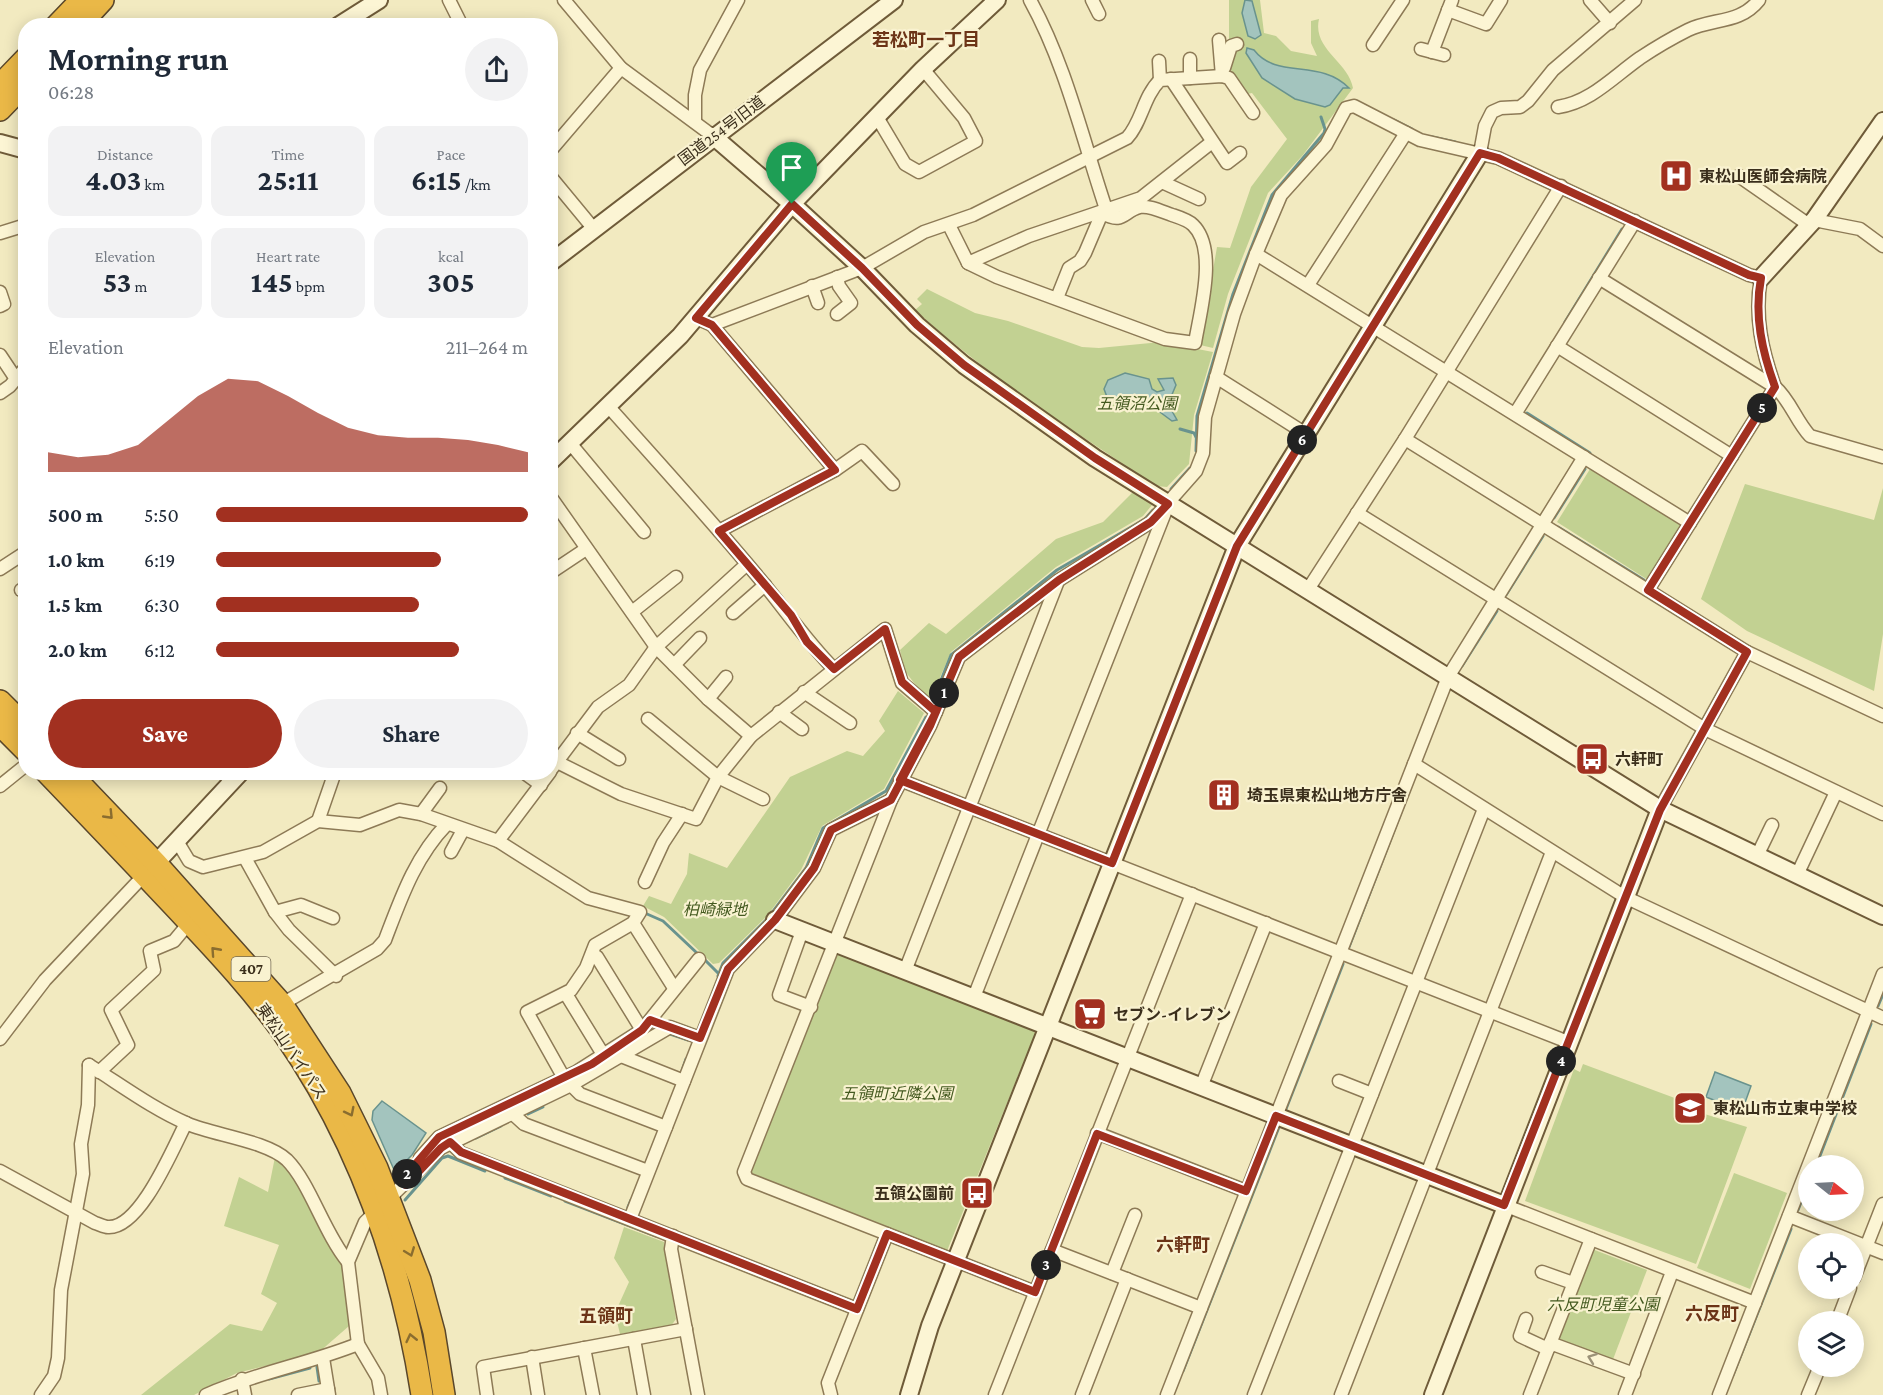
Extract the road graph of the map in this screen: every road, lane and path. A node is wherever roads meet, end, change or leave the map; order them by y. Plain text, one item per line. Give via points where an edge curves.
1 (81, 0) edge
2 (103, 0) edge
3 (379, 0) edge
4 (449, 0) edge
5 (564, 0) edge
6 (738, 0) edge
7 (894, 0) edge
8 (997, 0) edge
9 (1030, 0) edge
10 (1092, 0) edge
11 (1403, 0) edge
12 (1501, 0) edge
13 (1590, 0) edge
14 (1635, 0) edge
15 (1759, 0) edge
16 (1450, 5) edge
17 (1099, 14) dead end
18 (64, 18) edge
19 (86, 18) edge
20 (351, 18) edge
21 (458, 18) edge
22 (1610, 23) junction
23 (1219, 40) dead end
24 (1238, 44) dead end
25 (1373, 45) dead end
26 (1432, 52) dead end
27 (1190, 58) dead end
28 (1159, 60) dead end
29 (18, 66) edge
30 (621, 68) junction
31 (923, 69) junction
32 (1222, 74) junction
33 (1190, 78) junction
34 (1166, 80) junction
35 (0, 85) edge
36 (18, 91) edge
37 (1558, 107) dead end
38 (0, 110) edge
39 (1253, 113) dead end
40 (877, 117) junction
41 (1883, 121) edge
42 (695, 122) junction
43 (1406, 133) junction
44 (713, 136) junction
45 (0, 142) edge
46 (558, 142) edge
47 (1212, 142) junction
48 (18, 148) edge
49 (1240, 153) dead end
50 (1480, 153) junction
51 (1089, 157) junction
52 (1739, 176) dead end
53 (1164, 183) junction
54 (1561, 186) junction
55 (558, 187) edge
56 (1199, 199) dead end
57 (792, 204) junction
58 (1105, 213) junction
59 (1635, 220) junction
60 (1811, 222) junction
61 (949, 225) junction
62 (18, 227) edge
63 (592, 228) junction
64 (0, 233) edge
65 (1883, 246) edge
66 (1256, 254) junction
67 (558, 256) edge
68 (968, 263) junction
69 (862, 268) junction
70 (837, 277) junction
71 (1599, 278) junction
72 (1761, 278) junction
73 (1308, 285) junction
74 (812, 286) junction
75 (0, 292) edge
76 (1057, 298) junction
77 (818, 303) dead end
78 (0, 306) edge
79 (837, 314) dead end
80 (696, 318) junction
81 (712, 325) junction
82 (1373, 326) junction
83 (1557, 346) junction
84 (0, 355) edge
85 (1446, 371) junction
86 (18, 377) edge
87 (1216, 377) junction
88 (16, 379) junction
89 (1775, 387) junction
90 (0, 393) edge
91 (608, 406) junction
92 (1515, 414) junction
93 (1306, 434) junction
94 (1405, 439) junction
95 (570, 443) junction
96 (558, 454) edge
97 (1584, 456) junction
98 (1732, 456) junction
99 (1883, 457) edge
100 (835, 470) junction
101 (893, 484) dead end
102 (1168, 504) junction
103 (558, 508) edge
104 (1357, 513) junction
105 (1690, 523) junction
106 (1544, 524) junction
107 (719, 531) junction
108 (644, 532) dead end
109 (1237, 546) junction
110 (586, 549) junction
111 (18, 557) edge
112 (747, 564) junction
113 (558, 568) edge
114 (0, 569) edge
115 (676, 577) dead end
116 (1059, 580) junction
117 (765, 585) junction
118 (1648, 590) junction
119 (1307, 591) junction
120 (1496, 598) junction
121 (632, 612) junction
122 (733, 613) dead end
123 (700, 638) dead end
124 (656, 647) junction
125 (1747, 652) junction
126 (674, 665) junction
127 (834, 669) junction
128 (726, 677) dead end
129 (1448, 677) junction
130 (804, 692) junction
131 (708, 699) junction
132 (779, 712) junction
133 (936, 712) junction
134 (11, 716) edge
135 (1883, 716) edge
136 (648, 719) dead end
137 (850, 723) dead end
138 (802, 729) dead end
139 (1705, 729) junction
140 (18, 732) edge
141 (577, 733) junction
142 (752, 735) junction
143 (619, 759) dead end
144 (558, 760) edge
145 (1414, 764) junction
146 (18, 771) edge
147 (558, 771) edge
148 (718, 777) junction
149 (55, 780) edge
150 (76, 780) edge
151 (229, 780) edge
152 (332, 780) edge
153 (534, 780) edge
154 (544, 780) edge
155 (900, 780) junction
156 (541, 785) junction
157 (0, 786) edge
158 (440, 788) dead end
159 (1836, 792) junction
160 (763, 799) dead end
161 (891, 800) junction
162 (970, 807) junction
163 (1484, 808) junction
164 (1660, 810) junction
165 (421, 814) junction
166 (682, 814) junction
167 (1883, 814) edge
168 (318, 821) junction
169 (447, 824) junction
170 (1772, 825) dead end
171 (463, 830) junction
172 (1039, 835) junction
173 (177, 841) junction
174 (498, 841) junction
175 (451, 852) dead end
176 (1552, 852) junction
177 (1757, 856) junction
178 (245, 858) junction
179 (1112, 863) junction
180 (150, 869) junction
181 (1797, 875) junction
182 (645, 882) dead end
183 (1192, 894) junction
184 (1626, 897) junction
185 (276, 912) junction
186 (1883, 916) edge
187 (333, 918) dead end
188 (775, 920) junction
189 (189, 923) junction
190 (633, 923) junction
191 (1266, 923) junction
192 (802, 931) junction
193 (835, 944) junction
194 (1341, 953) junction
195 (592, 954) junction
196 (699, 959) dead end
197 (905, 970) junction
198 (1883, 974) edge
199 (336, 976) junction
200 (1416, 982) junction
201 (674, 988) junction
202 (566, 994) junction
203 (974, 997) junction
204 (282, 1004) junction
205 (811, 1007) junction
206 (1491, 1011) junction
207 (1869, 1011) junction
208 (1883, 1018) edge
209 (650, 1020) junction
210 (1048, 1026) junction
211 (670, 1027) junction
212 (642, 1030) junction
213 (700, 1038) junction
214 (0, 1039) edge
215 (1568, 1042) junction
216 (604, 1056) junction
217 (621, 1056) junction
218 (1127, 1057) junction
219 (99, 1071) junction
220 (684, 1081) junction
221 (1339, 1081) dead end
222 (567, 1082) junction
223 (1201, 1087) junction
224 (1372, 1094) junction
225 (513, 1114) junction
226 (1276, 1116) junction
227 (186, 1123) junction
228 (666, 1127) junction
229 (1097, 1134) junction
230 (450, 1142) junction
231 (1352, 1145) junction
232 (0, 1171) edge
233 (648, 1172) junction
234 (1427, 1175) junction
235 (406, 1185) junction
236 (1246, 1191) junction
237 (383, 1204) junction
238 (1883, 1204) edge
239 (1504, 1205) junction
240 (76, 1213) junction
241 (1135, 1215) dead end
242 (1789, 1216) junction
243 (630, 1219) junction
244 (887, 1234) junction
245 (673, 1236) junction
246 (1591, 1239) junction
247 (1866, 1246) junction
248 (1052, 1250) junction
249 (1864, 1251) edge
250 (1883, 1253) edge
251 (956, 1261) junction
252 (348, 1262) junction
253 (1542, 1272) dead end
254 (1672, 1272) junction
255 (1112, 1273) junction
256 (1127, 1279) junction
257 (1573, 1283) junction
258 (1035, 1292) junction
259 (1755, 1303) junction
260 (1201, 1308) junction
261 (857, 1309) junction
262 (1526, 1319) dead end
263 (686, 1329) junction
264 (634, 1339) junction
265 (358, 1344) junction
266 (1549, 1346) junction
267 (584, 1348) junction
268 (532, 1357) junction
269 (323, 1358) junction
270 (1634, 1374) junction
271 (1815, 1377) edge
272 (242, 1379) junction
273 (328, 1392) edge
274 (42, 1395) edge
275 (206, 1395) edge
276 (245, 1395) edge
277 (298, 1395) edge
278 (381, 1395) edge
279 (422, 1395) edge
280 (444, 1395) edge
281 (487, 1395) edge
282 (538, 1395) edge
283 (592, 1395) edge
284 (644, 1395) edge
285 (698, 1395) edge
286 (831, 1395) edge
287 (909, 1395) edge
288 (995, 1395) edge
289 (1082, 1395) edge
290 (1167, 1395) edge
291 (1254, 1395) edge
292 (1341, 1395) edge
293 (1433, 1395) edge
294 (1530, 1395) edge
295 (1625, 1395) edge
296 (1719, 1395) edge
297 (1808, 1395) edge

1 - 18 highway
2 - 19 highway
3 - 20 street
4 - 21 street
5 - 30 street
6 - 42 street via 699,70
7 - 44 street, 国道254号旧道
8 - 31 street
9 - 51 street via 1047,34
10 - 17 street
11 - 25 street
12 - 16 street via 1486,24
13 - 22 street
14 - 22 street
15 - 37 street via 1733,19 1691,29 1641,57 1588,98
16 - 26 street
22 - 50 street via 1553,70 1528,101 1492,112
23 - 32 street
24 - 32 street via 1231,46
27 - 33 street
28 - 34 street
29 - 35 highway
30 - 42 street
30 - 46 street
31 - 40 street
31 - 40 street via 964,118 976,141 919,172 905,164
32 - 33 street
32 - 39 street
33 - 34 street
34 - 47 street
34 - 51 street via 1149,94 1127,138
36 - 38 highway
40 - 57 street
41 - 60 street
42 - 44 street
43 - 50 street via 1420,140
43 - 66 street via 1354,106 1346,108 1326,145 1281,195
43 - 73 street
44 - 57 street
44 - 63 street, 国道254号旧道
45 - 48 street
47 - 49 street via 1227,163
47 - 53 street
50 - 54 street
50 - 82 street
51 - 58 street
51 - 61 street
52 - 60 street
53 - 56 street
53 - 58 street
54 - 59 street
54 - 85 street
55 - 63 street
57 - 69 street
57 - 80 street
58 - 68 street via 1029,236
58 - 76 street via 1080,261 1069,268
58 - 76 street via 1110,218 1124,217 1139,207 1148,207 1196,229 1207,252 1195,343 1165,339
59 - 71 street
59 - 72 street
60 - 65 street via 1860,230
60 - 72 street
61 - 68 street
61 - 69 street via 924,232
62 - 64 street
63 - 67 street, 国道254号旧道
66 - 73 street
66 - 87 street
68 - 76 street
69 - 70 street
69 - 102 street via 917,325 964,365 1095,458
70 - 74 street
70 - 79 street via 838,286 851,303
71 - 83 street
71 - 89 street
72 - 89 street via 1758,325
73 - 82 street
74 - 77 street
74 - 81 street
75 - 78 street via 4,304
80 - 81 street
80 - 91 street
81 - 100 street
82 - 85 street
82 - 93 street
83 - 92 street
83 - 98 street
84 - 88 street
85 - 92 street
85 - 94 street
86 - 88 street
87 - 93 street
87 - 102 street via 1205,417 1201,461
88 - 90 street
89 - 98 street
89 - 99 street via 1810,436
91 - 95 street
91 - 107 street
92 - 97 street
93 - 109 street
94 - 104 street
94 - 106 street
95 - 96 street
95 - 108 street
97 - 105 street
97 - 106 street
98 - 105 street
100 - 101 street via 862,452
100 - 107 street
102 - 109 street
102 - 116 street via 1151,522
102 - 172 street
103 - 110 street
104 - 119 street
104 - 120 street
105 - 118 street
106 - 118 street
106 - 120 street
107 - 112 street
109 - 119 street
109 - 179 street
110 - 113 street
110 - 121 street
111 - 114 street
112 - 117 street
112 - 124 street
115 - 121 street
116 - 133 street via 959,657
116 - 162 street
117 - 122 street
117 - 127 street via 791,615 807,642
118 - 125 street
119 - 129 street
120 - 129 street
120 - 139 street
121 - 124 street
123 - 126 street
124 - 126 street
124 - 141 street via 629,685 598,708
125 - 135 street
125 - 139 street
126 - 131 street
127 - 130 street
127 - 133 street via 885,629 902,682
128 - 131 street
129 - 145 street
129 - 164 street
130 - 132 street
130 - 137 street
131 - 142 street
132 - 138 street
132 - 142 street
133 - 155 street
134 - 140 highway
136 - 148 street
139 - 159 street
139 - 164 street
141 - 143 street
141 - 144 street
142 - 148 street
145 - 163 street
145 - 194 street
146 - 157 street
147 - 166 street
148 - 160 street
148 - 166 street via 696,819
149 - 180 highway, 東松山バイパス / 407
150 -> 180 highway, 東松山バイパス / 407
151 - 173 street
152 - 168 street
153 - 156 street
154 - 156 street
155 - 161 street
155 - 162 street
156 - 174 street
158 - 165 street
159 - 167 street
159 - 181 street
161 - 188 street via 831,830 814,868
161 - 193 street
162 - 172 street
162 - 197 street
163 - 176 street
163 - 200 street
164 - 177 street
164 - 184 street
165 - 168 street via 399,810 360,825
165 - 169 street
166 - 182 street
168 - 178 street
169 - 171 street
169 - 199 street via 416,864 385,940
170 - 177 street
171 - 174 street
171 - 175 street
172 - 179 street
172 - 203 street
173 - 178 street via 195,866
173 - 180 street
174 - 190 street via 588,898 640,912
176 - 184 street
176 - 206 street
177 - 181 street
178 - 185 street
179 - 183 street
179 - 210 street
180 - 189 highway, 東松山バイパス / 407
180 - 204 highway, 東松山バイパス / 407
180 - 214 street via 45,981
181 - 186 street
183 - 191 street
183 - 218 street
184 - 207 street
184 - 215 street
185 - 187 street via 302,905
185 - 199 street
188 - 192 street
188 - 213 street via 728,969
189 - 219 street via 174,940 150,951 154,970 111,1010 128,1045
237 -> 189 highway, 東松山バイパス / 407 via 299,1058 250,990
190 - 195 street via 595,945
190 - 201 street
191 - 194 street
191 - 223 street
192 - 193 street
192 - 205 street via 779,995
193 - 197 street
193 - 205 street
194 - 200 street
194 - 226 street
195 - 202 street
195 - 212 street
196 - 201 street
197 - 203 street
198 - 207 street
199 - 204 street
200 - 206 street
200 - 224 street
201 - 209 street
202 - 216 street
202 - 222 street via 527,1012
203 - 210 street
204 -> 237 highway, 東松山バイパス / 407 via 340,1094
205 - 244 street via 744,1176
206 - 215 street
206 - 234 street
207 - 208 street
207 - 242 street
209 - 211 street
209 - 212 street
210 - 218 street
210 - 251 street
211 - 213 street
211 - 217 street
212 - 216 street
213 - 220 street
215 - 239 street
216 - 222 street
217 - 220 street
217 - 222 street
218 - 223 street
218 - 229 street
219 - 227 street
219 - 240 street via 89,1065 88,1105 81,1144 83,1174
220 - 228 street
221 - 224 street
222 - 225 street
222 - 228 street via 580,1094
222 - 235 street via 439,1137 406,1175
223 - 226 street
224 - 231 street
225 - 230 street
225 - 233 street via 524,1125
226 - 231 street
226 - 236 street
227 - 240 street via 133,1215 109,1227
227 - 252 street via 285,1158
228 - 233 street
229 - 236 street
229 - 248 street
230 - 235 street
230 - 243 street via 461,1152
231 - 234 street
231 - 291 street
232 - 240 street
233 - 243 street
234 - 239 street
234 - 292 street
235 - 237 street
236 - 260 street
237 - 252 street via 365,1222
279 -> 237 highway, 東松山バイパス / 407
237 -> 280 highway, 東松山バイパス / 407 via 420,1280 434,1332
238 - 247 street
239 - 246 street
239 - 293 street
240 - 274 street via 61,1290 58,1358 54,1376
241 - 255 street
242 - 247 street
242 - 259 street
243 - 245 street
244 - 251 street
244 - 261 street
245 - 261 street
245 - 263 street via 671,1249
246 - 254 street
246 - 257 street
247 - 249 street
247 - 250 street
248 - 255 street
248 - 258 street
251 - 258 street
251 - 287 street
252 - 265 street
253 - 257 street
254 - 259 street
254 - 270 street
255 - 256 street
256 - 260 street
256 - 289 street
257 - 266 street
258 - 288 street
259 - 296 street
260 - 290 street
261 - 286 street via 828,1383
262 - 266 street via 1520,1336
263 - 264 street
263 - 285 street
264 - 267 street
264 - 284 street
265 - 269 street
265 - 278 street via 378,1378
270 -> 266 street
266 - 294 street
267 - 268 street
267 - 283 street
268 - 281 street via 483,1367
268 - 282 street
269 - 272 street
269 - 273 street
270 - 295 street
271 - 297 street
272 - 275 street
272 - 276 street
273 - 277 street

